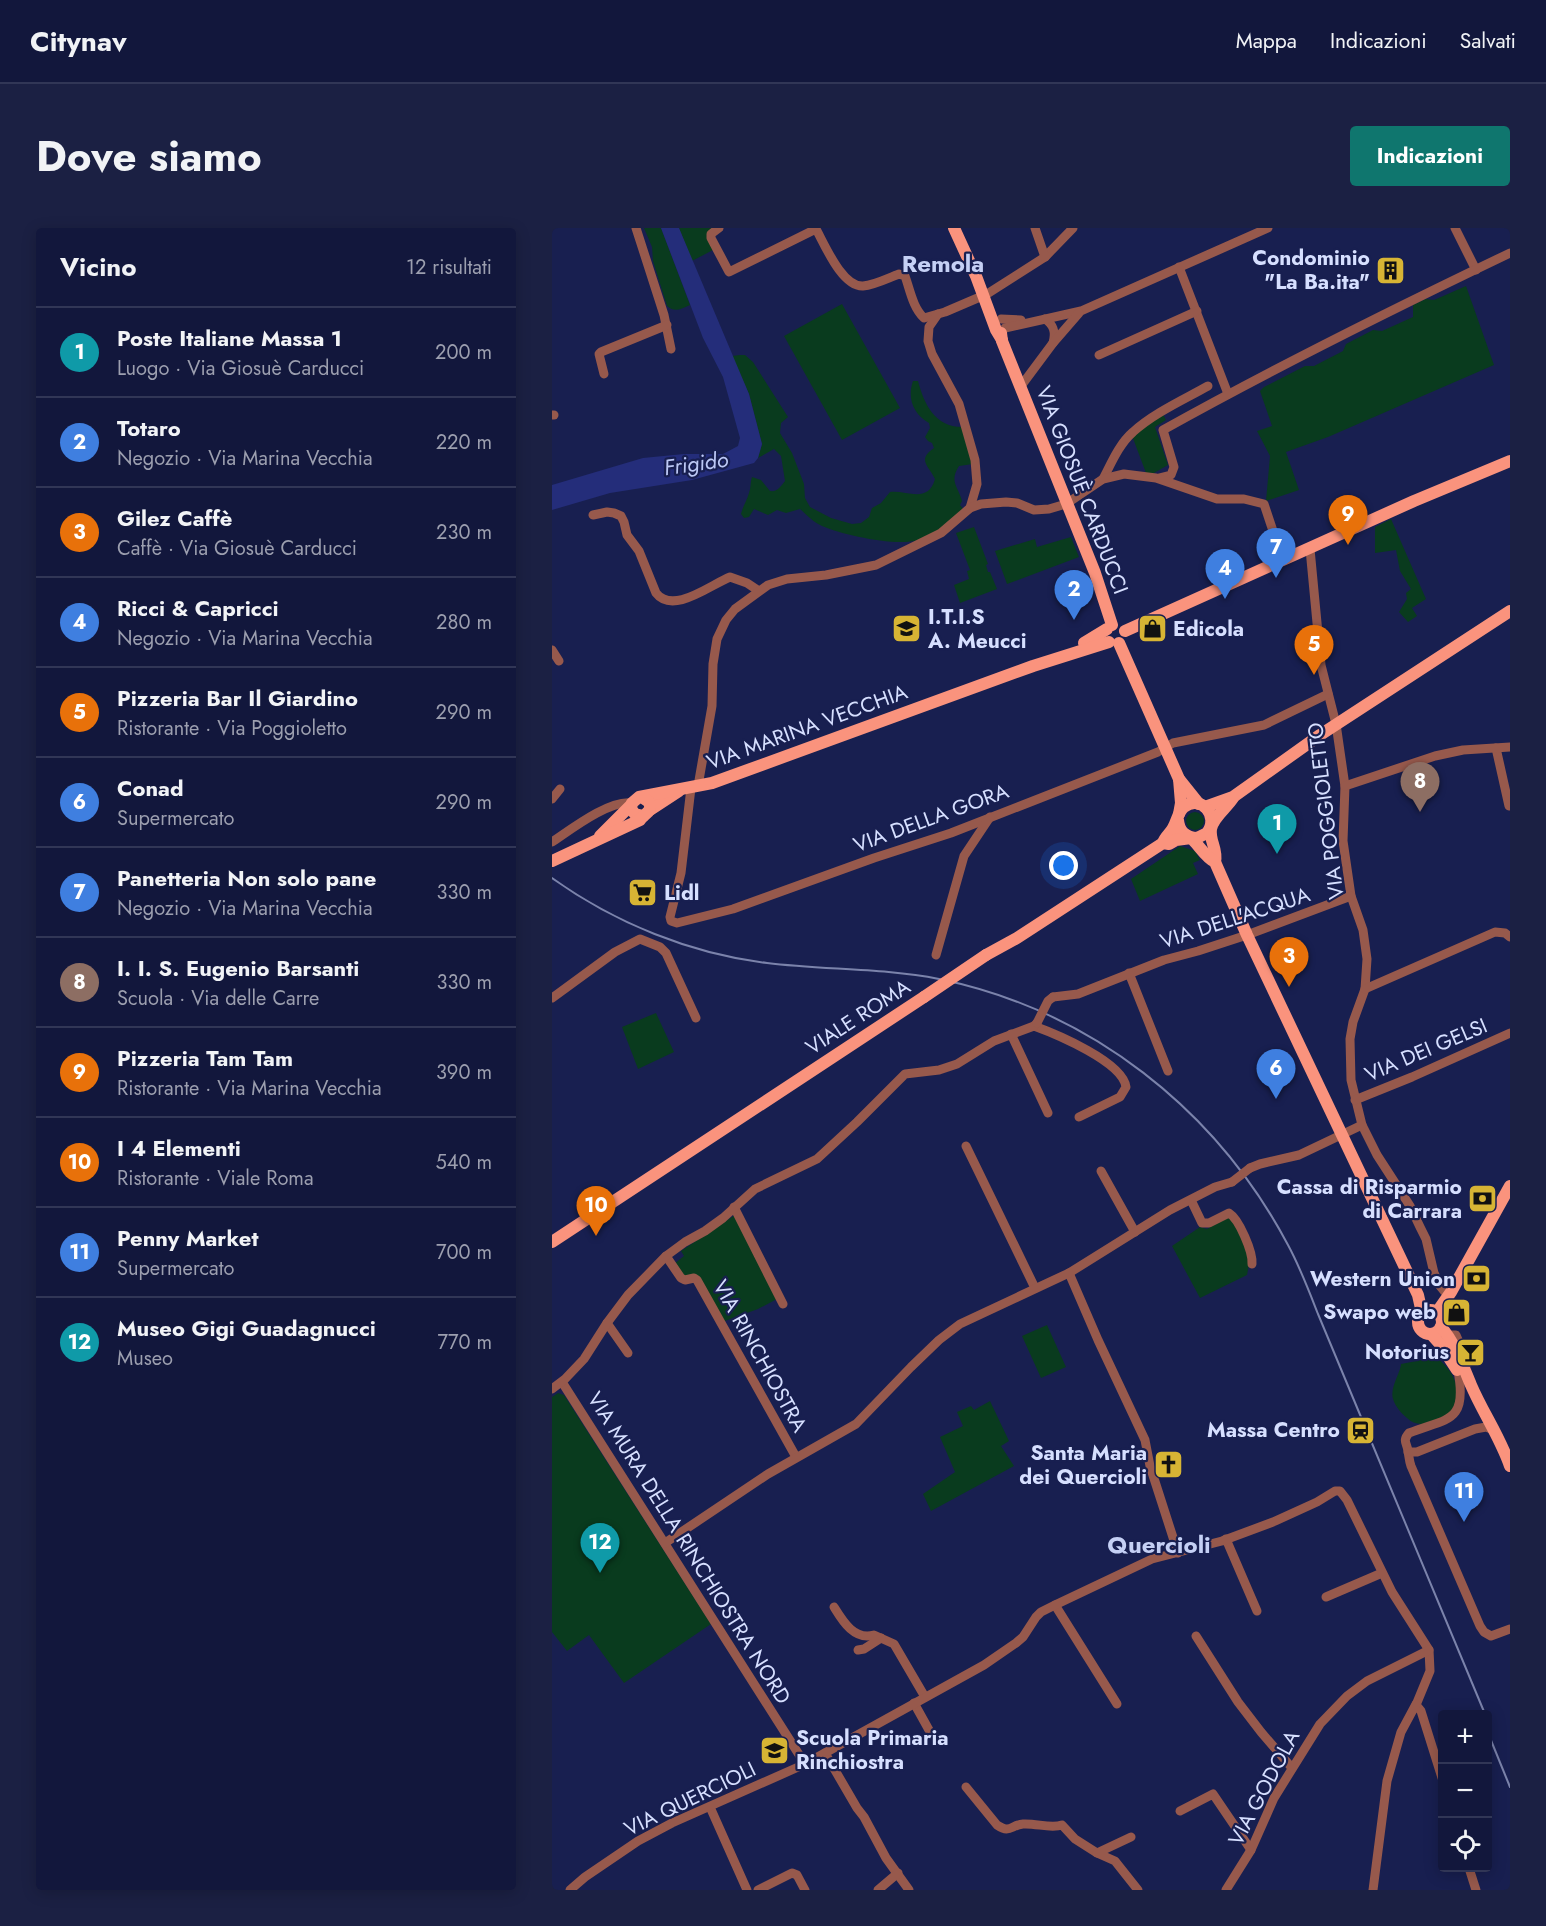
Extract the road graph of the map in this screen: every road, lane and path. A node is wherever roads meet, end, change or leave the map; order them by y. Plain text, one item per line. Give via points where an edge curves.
1 (636, 228) edge
2 (719, 228) edge
3 (956, 228) edge
4 (1035, 228) edge
5 (1073, 228) edge
6 (1268, 228) edge
7 (1455, 228) edge
8 (816, 229) edge
9 (1510, 253) edge
10 (1045, 257) junction
11 (1179, 267) junction
12 (1476, 270) junction
13 (985, 295) junction
14 (1081, 311) junction
15 (1197, 311) junction
16 (938, 314) junction
17 (1001, 319) joint
18 (1045, 319) junction
19 (1033, 321) junction
20 (667, 325) junction
21 (1002, 337) junction
22 (1053, 343) junction
23 (671, 349) dead end
24 (1099, 355) dead end
25 (604, 374) dead end
26 (1024, 382) junction
27 (1208, 386) dead end
28 (1228, 394) junction
29 (1510, 461) edge
30 (1174, 467) junction
31 (1156, 478) junction
32 (1103, 479) junction
33 (1181, 486) junction
34 (1066, 504) junction
35 (970, 508) junction
36 (593, 515) dead end
37 (1310, 549) junction
38 (1284, 561) junction
39 (759, 591) junction
40 (1510, 611) edge
41 (1112, 635) junction
42 (552, 650) edge
43 (559, 661) dead end
44 (1328, 694) junction
45 (1336, 724) junction
46 (1165, 747) junction
47 (1510, 747) edge
48 (1496, 748) junction
49 (1179, 778) junction
50 (1345, 786) junction
51 (689, 788) junction
52 (560, 789) dead end
53 (1233, 797) junction
54 (552, 800) edge
55 (635, 802) junction
56 (1202, 805) junction
57 (1509, 806) edge
58 (646, 813) junction
59 (592, 816) junction
60 (990, 817) junction
61 (1178, 817) junction
62 (619, 825) junction
63 (1211, 828) junction
64 (1191, 838) junction
65 (553, 840) edge
66 (1163, 843) junction
67 (552, 861) edge
68 (1215, 862) junction
69 (1351, 896) junction
70 (1247, 935) junction
71 (1510, 937) edge
72 (936, 955) dead end
73 (1129, 973) junction
74 (1365, 989) junction
75 (552, 998) edge
76 (696, 1018) dead end
77 (1036, 1024) junction
78 (1510, 1033) edge
79 (1011, 1034) junction
80 (1168, 1071) dead end
81 (1355, 1100) junction
82 (1048, 1113) dead end
83 (1079, 1117) dead end
84 (1362, 1125) junction
85 (1341, 1135) junction
86 (966, 1146) dead end
87 (1101, 1171) dead end
88 (1510, 1186) edge
89 (1191, 1200) junction
90 (734, 1207) junction
91 (1135, 1232) junction
92 (552, 1242) edge
93 (666, 1256) junction
94 (1252, 1264) dead end
95 (1069, 1273) junction
96 (1035, 1288) junction
97 (1450, 1294) junction
98 (783, 1304) dead end
99 (1437, 1312) junction
100 (1422, 1313) junction
101 (607, 1323) junction
102 (1440, 1332) junction
103 (628, 1353) dead end
104 (1465, 1376) junction
105 (562, 1382) junction
106 (552, 1389) edge
107 (1494, 1430) junction
108 (1408, 1452) junction
109 (796, 1457) junction
110 (1509, 1458) edge
111 (1227, 1539) junction
112 (665, 1543) junction
113 (1178, 1553) junction
114 (1383, 1573) junction
115 (1326, 1597) dead end
116 (1055, 1605) junction
117 (834, 1606) dead end
118 (1257, 1611) dead end
119 (1510, 1629) edge
120 (1196, 1636) dead end
121 (882, 1638) junction
122 (858, 1650) dead end
123 (1429, 1650) junction
124 (925, 1697) junction
125 (914, 1703) junction
126 (1117, 1704) dead end
127 (1416, 1704) junction
128 (929, 1730) dead end
129 (825, 1753) junction
130 (805, 1764) junction
131 (1438, 1765) edge
132 (1292, 1768) junction
133 (966, 1787) dead end
134 (710, 1807) junction
135 (1180, 1810) dead end
136 (1131, 1837) dead end
137 (1251, 1850) junction
138 (1097, 1853) junction
139 (1470, 1872) edge
140 (898, 1874) junction
141 (570, 1890) edge
142 (747, 1890) edge
143 (758, 1890) edge
144 (805, 1890) edge
145 (878, 1890) edge
146 (909, 1890) edge
147 (1138, 1890) edge
148 (1226, 1890) edge
149 (1373, 1890) edge
150 (1476, 1890) edge

1 - 20 street
2 - 8 street via 711,238 729,272
3 - 13 main road, VIA GIOSUÈ CARDUCCI
4 - 10 street
5 - 10 street
6 - 11 street
7 - 12 street
8 - 16 street via 838,268 853,283 862,286 902,274 921,315 924,318
9 - 12 street
10 - 13 street
11 - 14 street
11 - 15 street
12 - 28 street
13 - 16 street
13 - 17 main road, VIA GIOSUÈ CARDUCCI
13 - 21 main road, VIA GIOSUÈ CARDUCCI
14 - 18 street
14 - 22 street
15 - 24 street
15 - 28 street
16 - 35 street via 929,327 928,341 959,404 975,460 976,484
17 - 19 street
18 - 19 street
18 - 22 street via 1054,328
19 - 21 street via 1005,328
20 - 23 street
20 - 25 street via 601,352
21 - 26 main road, VIA GIOSUÈ CARDUCCI via 1014,369
22 - 26 street
26 - 34 main road, VIA GIOSUÈ CARDUCCI
27 - 32 street via 1131,433
28 - 30 street via 1163,430
29 - 37 main road
30 - 31 street via 1171,475
30 - 33 street
31 - 32 street via 1124,474
31 - 33 street
32 - 34 street
33 - 38 street via 1217,499 1264,504
34 - 35 street via 1034,510 1012,502 994,502
34 - 41 main road, VIA GIOSUÈ CARDUCCI via 1095,573
35 - 39 street via 940,533 876,565 787,579
36 - 39 street via 608,512 621,516 660,599 678,601 730,577
37 - 38 main road
37 - 44 street, VIA POGGIOLETTO via 1321,665
38 - 41 main road via 1125,632 1125,638
39 - 51 street via 735,609 717,639 712,706
40 - 45 main road
41 - 46 main road, VIA GIOSUÈ CARDUCCI
41 - 51 main road, VIA MARINA VECCHIA via 712,783
42 - 43 street
44 - 45 street, VIA POGGIOLETTO
44 - 46 street, VIA DELLA GORA via 1264,725
45 - 50 street, VIA POGGIOLETTO
45 - 53 main road
46 - 49 main road, VIA GIOSUÈ CARDUCCI
46 - 60 street, VIA DELLA GORA
47 - 48 street
48 - 50 street via 1435,756
48 - 57 street
49 - 56 main road, VIA GIOSUÈ CARDUCCI
49 - 61 main road, VIA GIOSUÈ CARDUCCI
50 - 69 street, VIA POGGIOLETTO via 1343,841
51 - 55 main road, VIA MARINA VECCHIA
51 - 58 main road, VIA MARINA VECCHIA
51 - 60 street, VIA DELLA GORA via 681,873 670,917 677,923 734,909
52 - 54 street
53 - 56 main road
53 - 63 main road
55 - 58 main road via 634,814
55 - 58 main road via 649,802
55 - 59 street via 612,806
55 - 62 main road, VIA MARINA VECCHIA
56 - 61 main road via 1188,805
56 - 63 main road via 1212,816
58 - 62 main road, VIA MARINA VECCHIA via 636,822
59 - 62 street via 605,816
59 - 65 street
60 - 72 street via 964,856
61 - 64 main road via 1181,831
61 - 66 main road
62 - 67 main road, VIA MARINA VECCHIA
63 - 64 main road via 1203,837
63 - 68 main road
64 - 66 main road, VIALE ROMA
64 - 68 main road
66 - 92 main road, VIALE ROMA, bridge via 986,955
68 - 70 main road
69 - 70 street, VIA DELL'ACQUA
69 - 74 street, VIA POGGIOLETTO via 1363,930 1367,959
70 - 73 street, VIA DELL'ACQUA
70 - 85 main road
71 - 74 street via 1495,932
73 - 77 street, VIA DELL'ACQUA, bridge via 1078,994 1053,997
73 - 80 street
74 - 81 street, VIA POGGIOLETTO via 1350,1039
75 - 76 street via 615,952 640,939 666,953
77 - 79 street
77 - 83 street via 1073,1042 1124,1077 1126,1087 1120,1097
78 - 81 street, VIA DEI GELSI
79 - 82 street
79 - 90 street via 957,1064 905,1074 817,1159 755,1188
81 - 84 street, VIA POGGIOLETTO
84 - 85 street, VIA RINCHIOSTRA
84 - 97 street, VIA POGGIOLETTO via 1426,1239 1440,1286
85 - 89 street, VIA RINCHIOSTRA, bridge via 1299,1155 1250,1168 1232,1182
85 - 100 main road via 1418,1295
86 - 96 street
87 - 91 street
88 - 97 main road
89 - 91 street, VIA RINCHIOSTRA
89 - 94 street via 1202,1223 1229,1213 1235,1217
90 - 93 street
90 - 98 street
91 - 95 street, VIA RINCHIOSTRA
93 - 101 street
93 - 109 street, VIA RINCHIOSTRA via 681,1278 697,1280
95 - 96 street, VIA RINCHIOSTRA
95 - 113 street via 1145,1440
96 - 109 street, VIA RINCHIOSTRA via 960,1324 911,1366 855,1424
97 - 99 main road
99 - 100 main road
99 - 102 main road via 1442,1319
100 - 102 main road via 1418,1320 1423,1331
101 - 103 street
101 - 105 street via 584,1359
102 - 104 main road
104 - 107 main road
104 - 108 street via 1455,1413 1442,1423 1409,1433 1404,1440
105 - 106 street
105 - 112 street, VIA MURA DELLA RINCHIOSTRA NORD
107 - 108 street via 1475,1429
107 - 110 main road
108 - 119 street via 1480,1626 1491,1636
109 - 112 street, VIA RINCHIOSTRA
111 - 113 street, VIA QUERCIOLI
111 - 114 street, VIA QUERCIOLI via 1340,1491
111 - 118 street
112 - 130 street, VIA MURA DELLA RINCHIOSTRA NORD
113 - 116 street, VIA QUERCIOLI via 1152,1559
114 - 115 street
114 - 123 street, VIA QUERCIOLI
116 - 124 street, VIA QUERCIOLI via 1041,1612 1023,1637 1006,1650
116 - 126 street
117 - 121 street via 847,1628
120 - 132 street via 1238,1702
121 - 122 street
121 - 124 street via 894,1644
123 - 127 street via 1430,1671
123 - 132 street, VIA GODOLA via 1367,1681 1347,1696 1320,1724
124 - 125 street, VIA QUERCIOLI
125 - 128 street
125 - 129 street, VIA QUERCIOLI
127 - 131 street
127 - 149 street via 1401,1732 1387,1781
129 - 130 street, VIA QUERCIOLI
129 - 140 street
130 - 134 street, VIA QUERCIOLI
132 - 137 street, VIA GODOLA via 1267,1811
133 - 138 street via 1003,1829 1036,1823 1062,1826
134 - 141 street, VIA QUERCIOLI via 638,1841
134 - 142 street
135 - 137 street via 1213,1794
136 - 138 street
137 - 148 street, VIA GODOLA
138 - 147 street via 1120,1866
139 - 150 street
140 - 145 street
140 - 146 street
143 - 144 street via 792,1873

